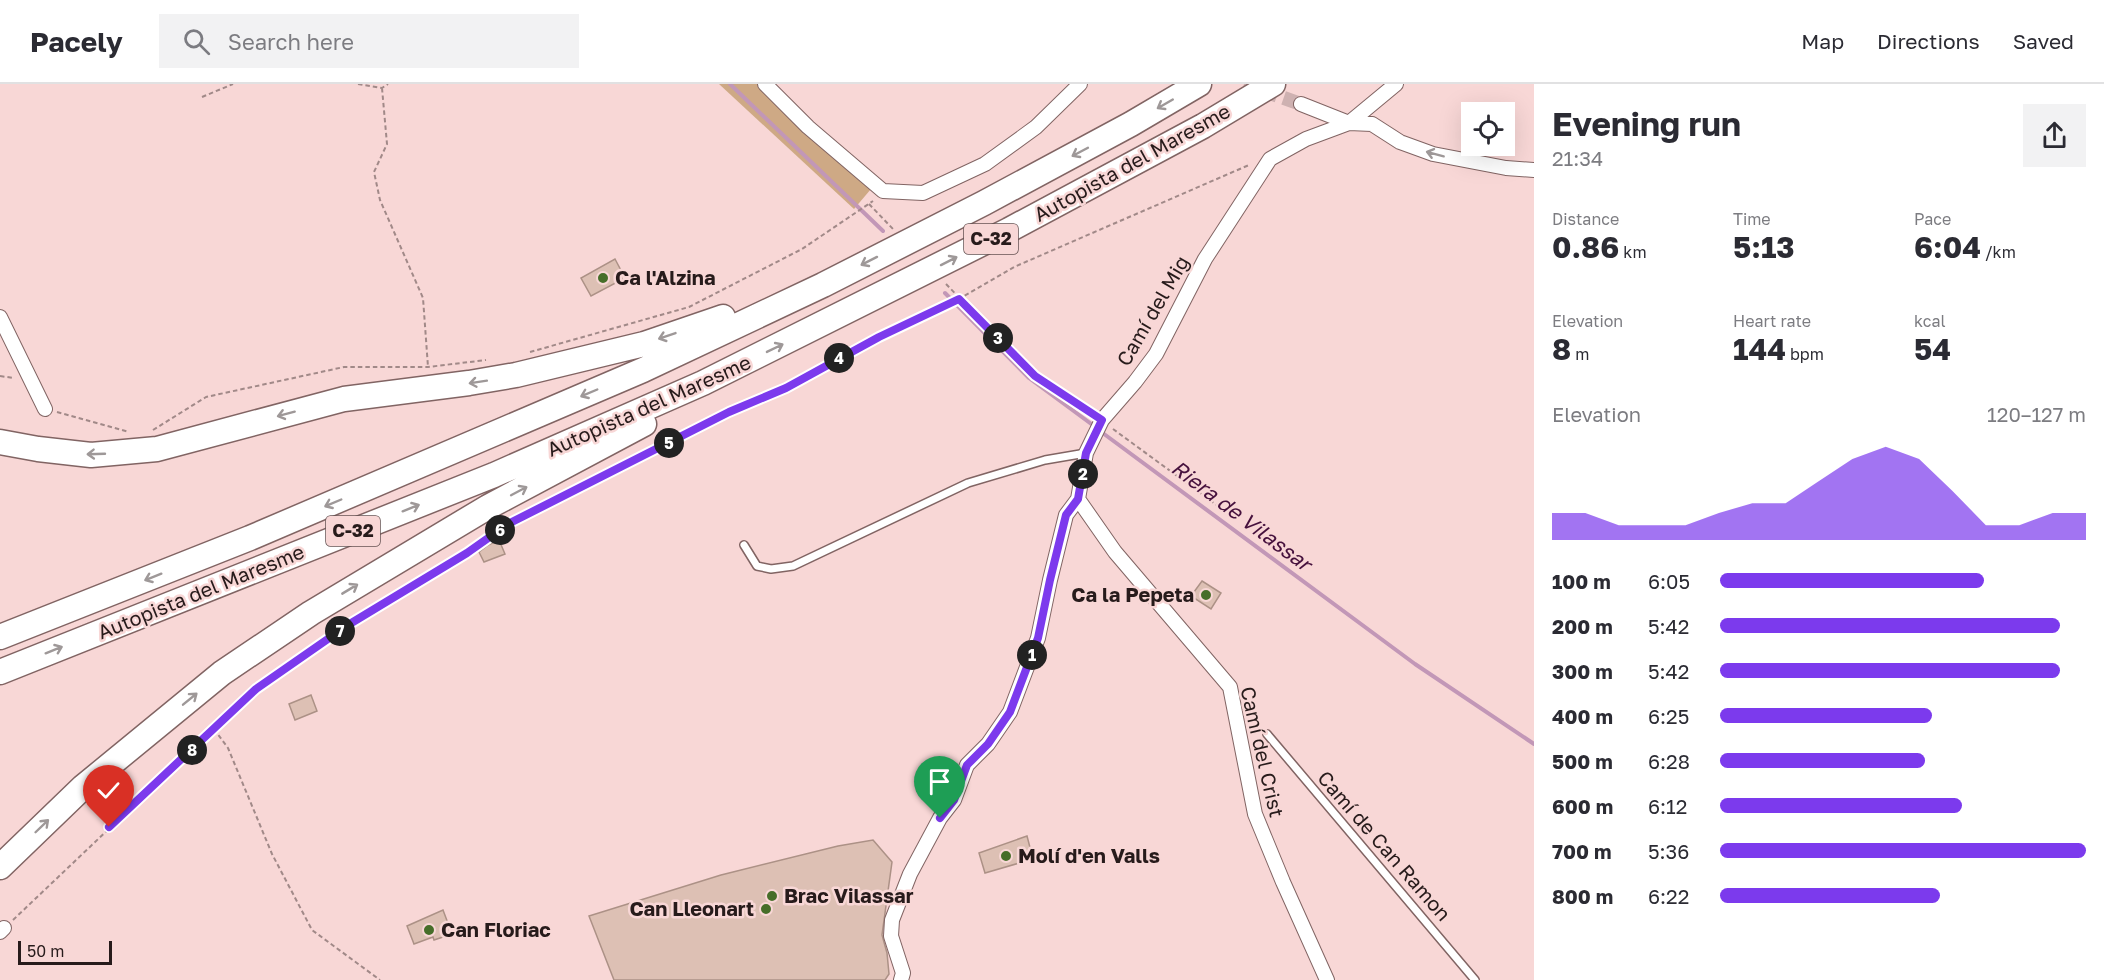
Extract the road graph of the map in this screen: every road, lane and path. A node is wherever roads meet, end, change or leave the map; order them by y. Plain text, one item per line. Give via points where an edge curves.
1 (233, 84) edge
2 (358, 84) edge
3 (388, 84) edge
4 (765, 84) edge
5 (1080, 84) edge
6 (1199, 84) edge
7 (1273, 84) edge
8 (1396, 84) edge
9 (382, 88) junction
10 (202, 97) dead end
11 (1301, 104) tunnel mouth
12 (1349, 123) junction
13 (1270, 159) junction
14 (1534, 170) edge
15 (893, 229) dead end
16 (946, 284) dead end
17 (823, 285) junction
18 (959, 299) junction
19 (0, 317) edge
20 (529, 352) dead end
21 (495, 359) dead end
22 (428, 367) junction
23 (703, 383) junction
24 (45, 408) joint
25 (1102, 420) junction
26 (152, 431) dead end
27 (132, 433) dead end
28 (0, 441) edge
29 (1086, 453) junction
30 (1078, 499) junction
31 (1229, 513) dead end
32 (744, 545) dead end
33 (0, 637) edge
34 (0, 672) edge
35 (214, 729) junction
36 (1267, 734) dead end
37 (0, 867) edge
38 (2, 930) edge
39 (380, 980) edge
40 (901, 980) edge
41 (1327, 980) edge
42 (1475, 980) edge

1 - 10 path
2 - 9 path
3 - 9 path
4 - 5 street via 883,191 923,194 986,164 1036,127
6 -> 17 highway, Autopista del Maresme / C-32 via 984,203
23 -> 7 highway, Autopista del Maresme / C-32 via 1009,230
8 - 12 street, Camí del Mig
9 - 22 path via 387,144 374,172 380,200 423,298
11 - 12 street
12 - 13 street, Camí del Mig
14 -> 12 street via 1433,154 1400,142 1372,124
13 - 18 path via 1241,167 1014,267
13 - 25 street, Camí del Mig via 1205,259 1156,354
15 - 20 path via 869,204 802,249 689,307
16 - 18 path
17 -> 28 highway via 644,344 516,375 344,399 157,449 91,455
17 -> 33 highway, Autopista del Maresme / C-32 via 643,370 272,529
18 - 25 path via 1035,376
18 - 35 path via 508,524 265,682
19 - 24 street
21 - 22 path
22 - 26 path via 344,367 206,397
34 -> 23 highway, Autopista del Maresme / C-32 via 494,475
37 -> 23 highway, C-32 via 83,787 222,673 311,613 488,507 633,431
24 - 27 path
25 - 29 street, Camí del Mig
25 - 31 path
29 - 30 street, Camí del Mig
29 - 32 lane via 1045,460 968,483 793,566 757,566
30 - 40 street, Camí del Mig via 1066,515 1038,638 1010,712 988,744 967,765 954,800 910,874 892,920 891,936 903,973
30 - 41 street, Camí del Crist via 1114,552 1230,687 1255,814
35 - 38 path
35 - 39 path via 228,748 272,854 312,930
36 - 42 lane, Camí de Can Ramon

